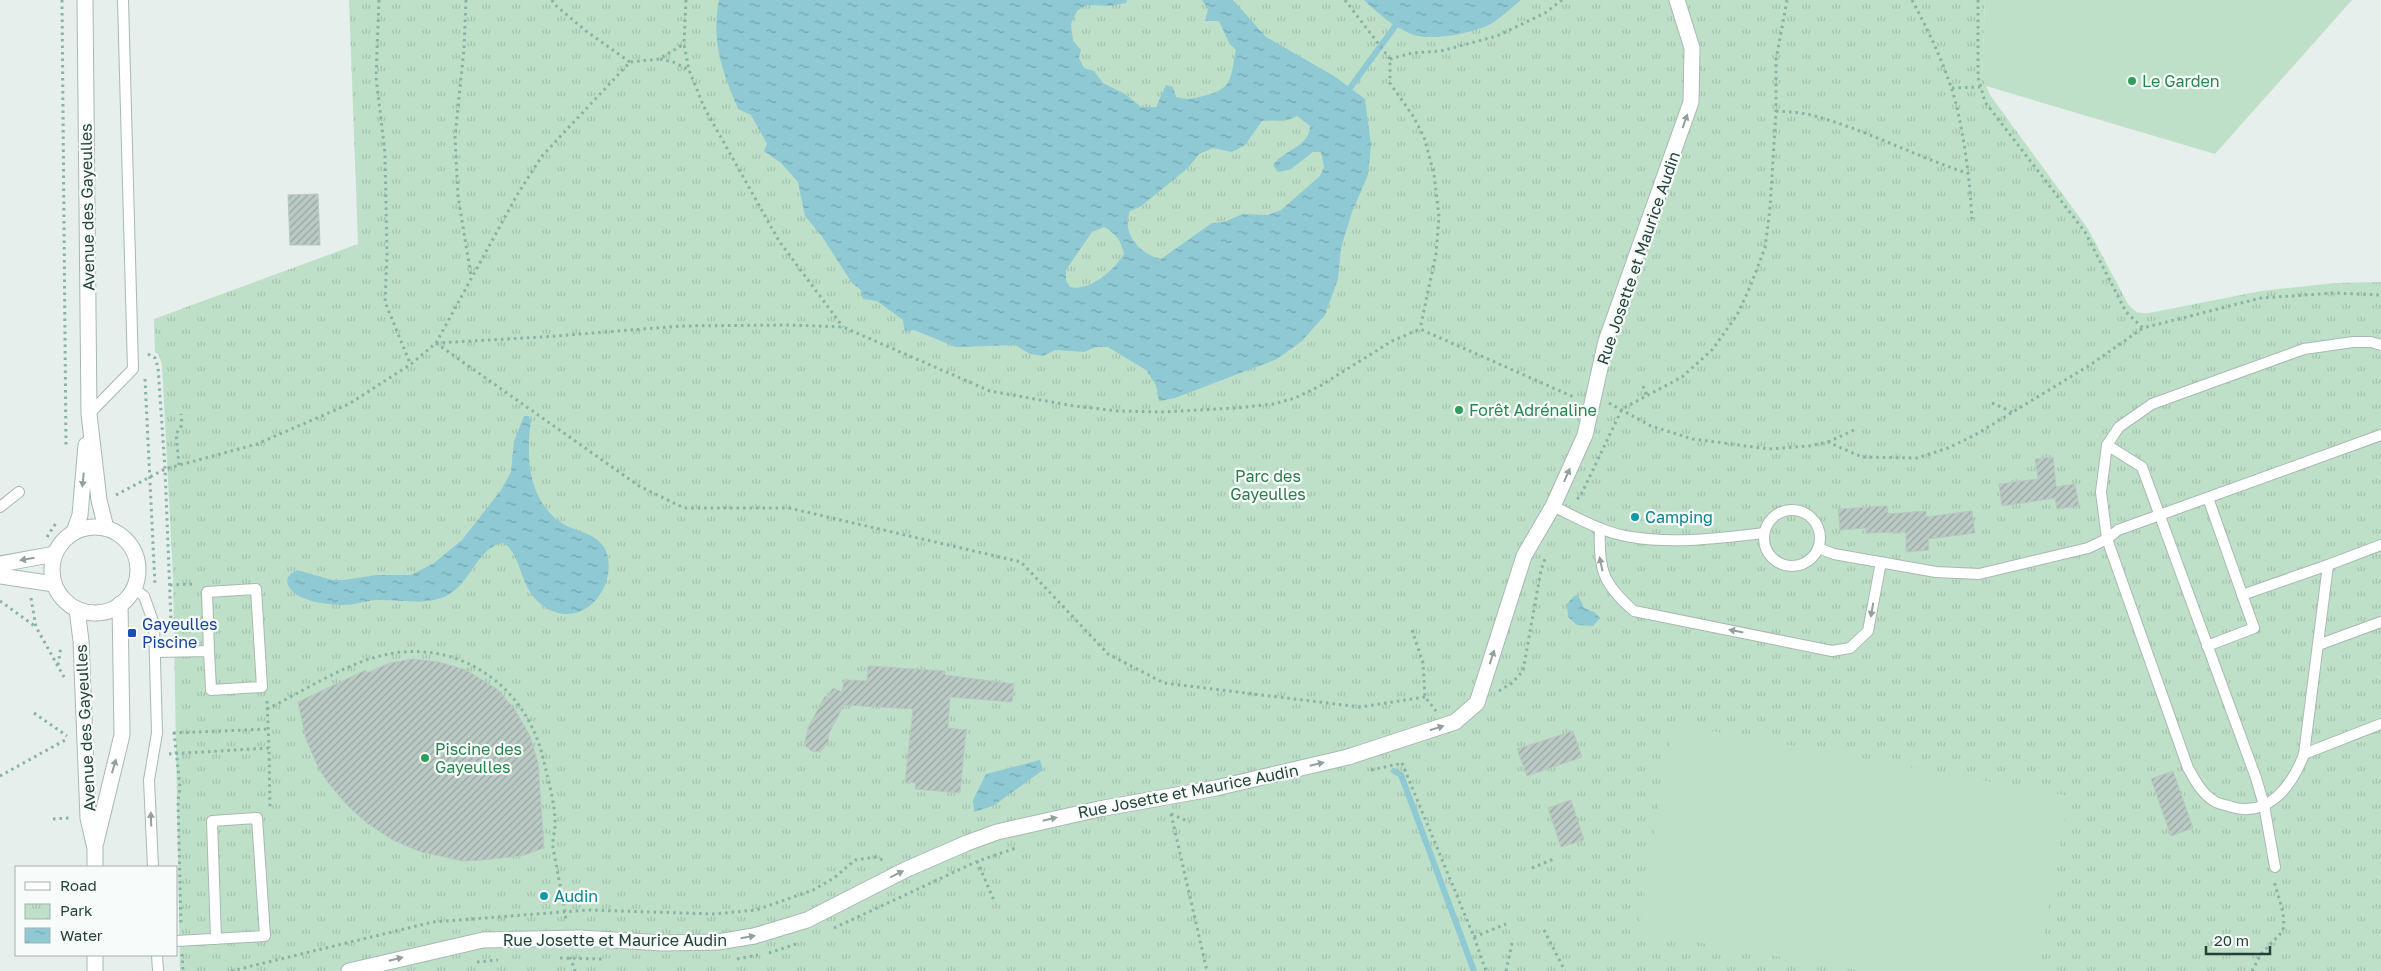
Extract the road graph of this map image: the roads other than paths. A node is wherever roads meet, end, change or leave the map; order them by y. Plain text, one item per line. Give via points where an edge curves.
1 (85, 0) edge
2 (123, 0) edge
3 (1677, 0) edge
4 (2381, 345) edge
5 (89, 414) junction
6 (2381, 435) edge
7 (2108, 445) junction
8 (19, 492) dead end
9 (2208, 498) junction
10 (0, 507) edge
11 (1559, 509) junction
12 (2160, 515) junction
13 (106, 528) junction
14 (1600, 528) junction
15 (74, 532) junction
16 (1764, 533) junction
17 (2106, 539) junction
18 (2381, 545) edge
19 (1818, 548) junction
20 (55, 554) junction
21 (1880, 562) junction
22 (0, 564) edge
23 (2328, 565) junction
24 (0, 576) edge
25 (54, 584) junction
26 (133, 588) junction
27 (2242, 595) junction
28 (120, 604) junction
29 (77, 609) junction
30 (2381, 622) edge
31 (2318, 645) junction
32 (2207, 646) junction
33 (209, 651) junction
34 (155, 652) junction
35 (2381, 724) edge
36 (2304, 754) junction
37 (2264, 805) junction
38 (95, 848) junction
39 (95, 866) edge
40 (153, 866) edge
41 (2275, 868) road end
42 (216, 939) junction
43 (179, 941) edge
44 (96, 956) edge
45 (157, 956) edge
46 (96, 971) edge
47 (158, 971) edge
48 (349, 971) edge

1 - 5 street, Avenue des Gayeulles
2 - 5 lane via 133,369
11 -> 3 street, Rue Josette et Maurice Audin via 1585,435 1606,341 1691,102 1692,48
4 - 7 lane via 2353,342 2304,349 2152,404 2119,427
5 - 13 street, Avenue des Gayeulles via 99,500
5 -> 15 street, Avenue des Gayeulles via 80,515
6 - 9 lane
7 - 12 lane via 2142,467
7 - 17 lane via 2100,492
8 - 10 lane
9 - 12 lane
9 - 27 lane
11 - 14 lane
48 -> 11 street, Rue Josette et Maurice Audin via 483,940 568,938 663,943 718,942 754,936 807,920 967,842 1022,825 1216,788 1348,757 1455,722 1477,703 1524,556
12 - 17 lane via 2118,530
12 - 32 lane
13 - 15 street
13 - 26 street via 124,539 134,553 138,571
14 - 16 lane via 1630,537 1675,539
21 -> 14 lane via 1868,631 1850,648 1832,650 1634,611 1614,593 1603,573 1599,552
15 - 20 street, Avenue des Gayeulles
16 - 19 lane via 1768,552 1788,566 1805,563
16 - 19 lane via 1771,519 1783,511 1798,510 1817,524
17 - 21 lane via 2088,548 1979,574 1936,572
17 - 37 lane via 2188,768 2200,788 2215,802 2239,809
18 - 23 lane
19 - 21 lane
20 -> 22 street
20 - 25 street
23 - 27 lane
23 - 31 lane
24 - 25 street
25 - 29 street via 63,598
26 - 28 street
26 - 34 lane via 144,596 152,617
27 - 32 lane via 2254,628
28 - 29 street via 99,612
38 -> 28 street, Avenue des Gayeulles via 122,735
29 - 38 street, Avenue des Gayeulles via 88,818
30 - 31 lane
31 - 36 lane
32 - 37 lane
33 - 33 lane via 207,592 256,589 262,686 211,690
33 - 34 lane
40 -> 34 lane via 149,780 157,733
35 - 36 lane
36 - 37 lane via 2297,774 2283,793
37 - 41 lane
38 - 39 street, Avenue des Gayeulles
42 - 42 lane via 266,936 257,818 212,821
42 - 43 lane
44 - 46 street
45 - 47 lane

